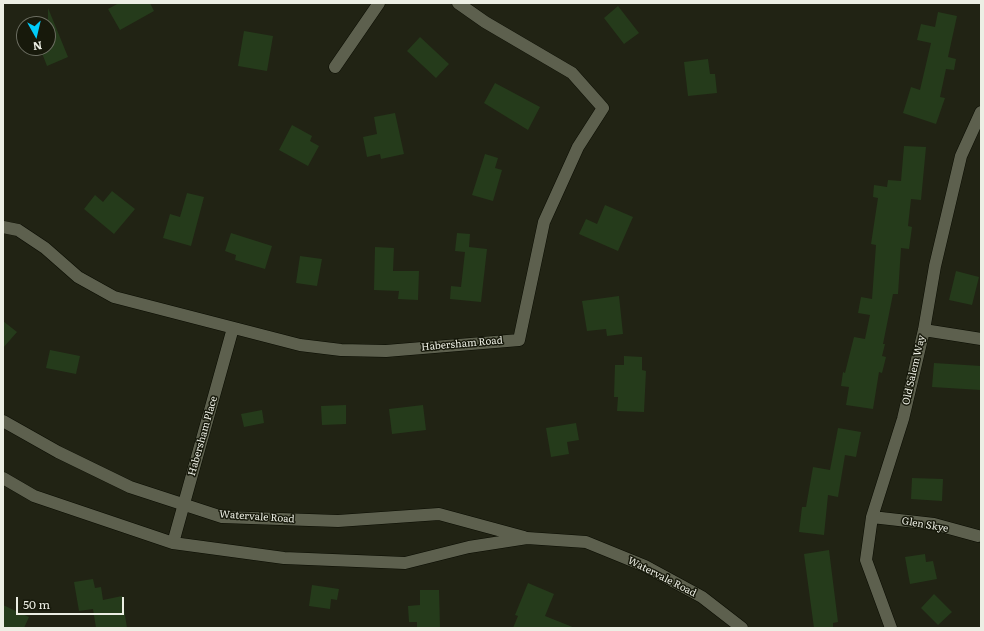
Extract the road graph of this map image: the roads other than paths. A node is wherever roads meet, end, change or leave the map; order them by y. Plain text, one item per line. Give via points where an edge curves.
1 (379, 3) edge
2 (458, 3) edge
3 (335, 67) dead end
4 (981, 112) edge
5 (3, 227) edge
6 (233, 328) junction
7 (924, 330) junction
8 (981, 339) edge
9 (3, 421) edge
10 (3, 478) edge
11 (184, 504) junction
12 (872, 517) junction
13 (978, 536) dead end
14 (527, 538) junction
15 (173, 543) junction
16 (742, 628) edge
17 (891, 628) edge

1 - 3 street
2 - 6 street, Habersham Road via 485,22 572,73 603,108 578,147 544,222 519,340 386,351 341,350 300,344
4 - 7 street, Old Salem Way via 961,156 935,266
5 - 6 street, Habersham Road via 18,230 45,248 78,277 114,297
6 - 11 street, Habersham Place
7 - 8 street
7 - 12 street, Old Salem Way via 903,419
9 - 11 street, Watervale Road via 58,452 130,487
10 - 15 street, Watervale Road via 34,496
11 - 14 street, Watervale Road via 222,516 267,520 338,521 439,514
11 - 15 street, Habersham Place
12 - 13 street, Glen Skye via 934,524
12 - 17 street, Old Salem Way via 866,560
14 - 15 street, Watervale Road via 469,547 404,563 284,558
14 - 16 street, Watervale Road via 586,542 638,562 702,597

